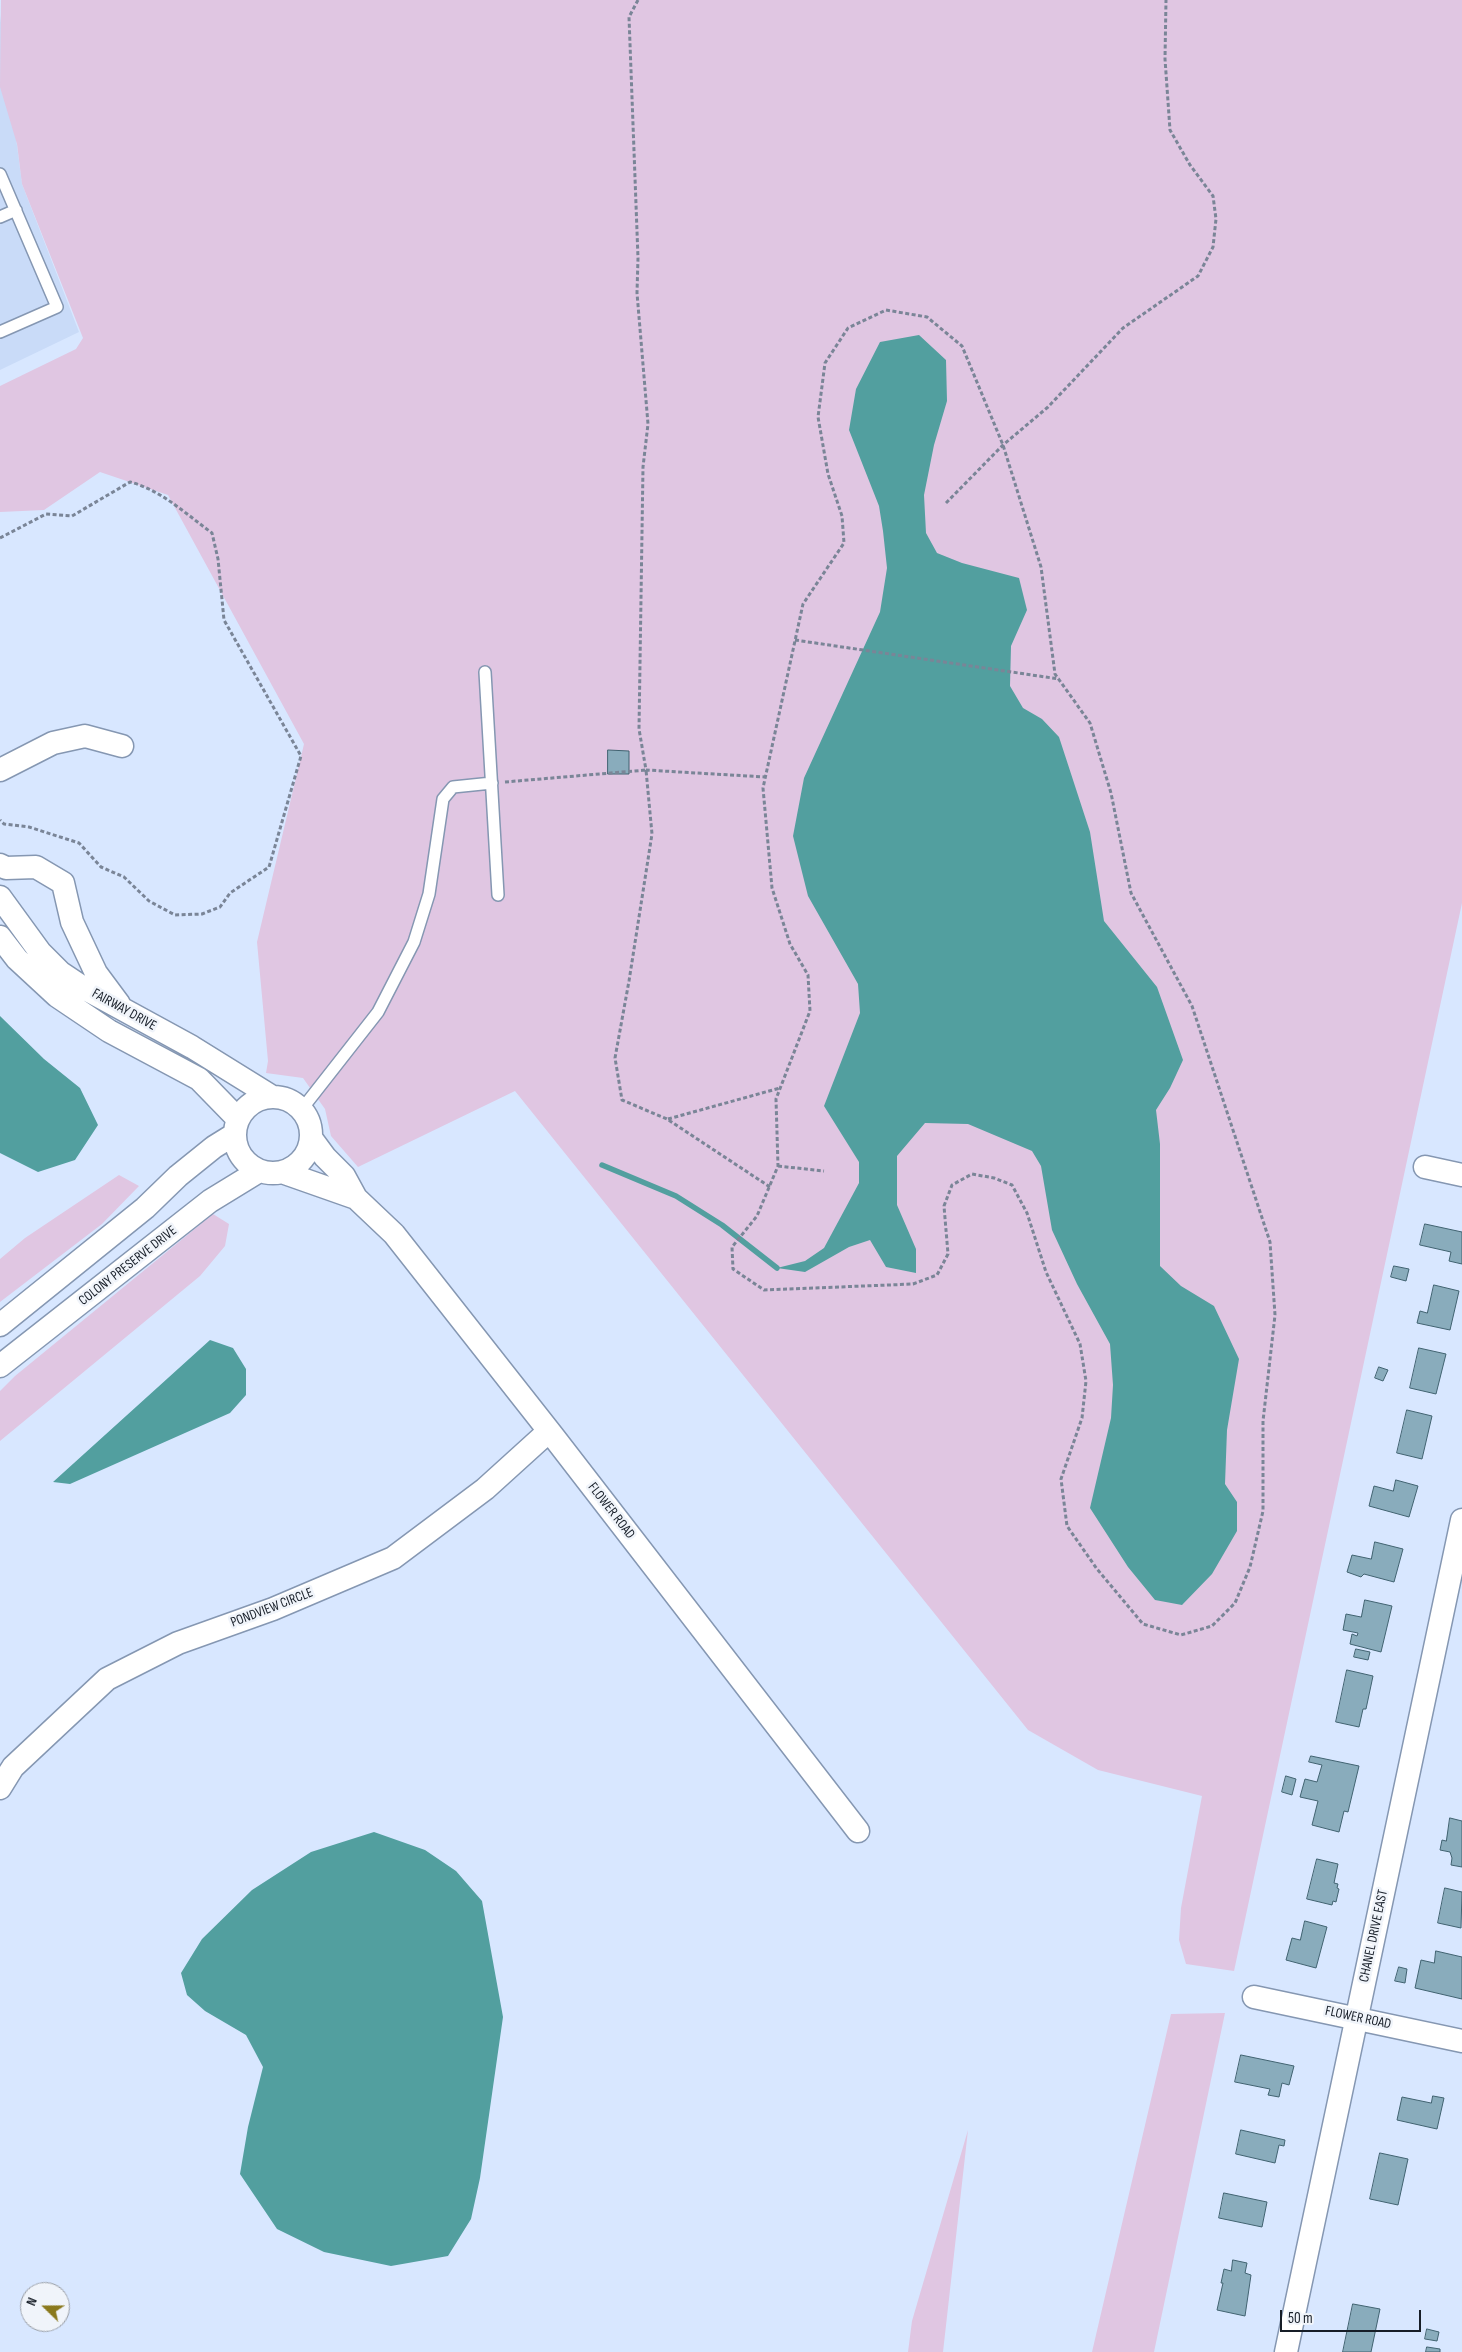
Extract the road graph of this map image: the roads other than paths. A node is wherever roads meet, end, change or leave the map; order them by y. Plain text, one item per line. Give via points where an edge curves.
1 (0, 174) edge
2 (16, 210) junction
3 (0, 217) edge
4 (0, 332) edge
5 (486, 672) dead end
6 (122, 746) dead end
7 (0, 770) edge
8 (492, 783) junction
9 (2, 871) edge
10 (498, 894) dead end
11 (0, 897) edge
12 (0, 937) edge
13 (122, 1009) junction
14 (271, 1096) junction
15 (302, 1109) junction
16 (236, 1127) junction
17 (311, 1138) junction
18 (1425, 1168) dead end
19 (260, 1171) junction
20 (282, 1172) junction
21 (1462, 1175) edge
22 (356, 1198) junction
23 (0, 1325) edge
24 (0, 1366) edge
25 (549, 1431) junction
26 (1462, 1520) edge
27 (0, 1788) edge
28 (858, 1831) dead end
29 (1254, 1996) dead end
30 (1356, 2017) junction
31 (1462, 2041) edge
32 (1286, 2352) edge

1 - 2 lane
2 - 3 lane
2 - 4 lane via 57,307
5 - 8 lane
6 - 7 street via 85,736 53,743
8 - 10 lane
8 - 15 lane via 453,788 443,799 429,894 414,942 378,1012
9 - 13 street via 36,867 62,882 72,922 96,973
11 - 13 street, FAIRWAY DRIVE via 40,952 61,973
12 - 16 street, FAIRWAY DRIVE via 23,966 57,996 109,1032 199,1079
13 - 14 street, FAIRWAY DRIVE
14 - 15 street via 290,1100
14 - 16 street via 253,1102 242,1112
15 - 17 street via 310,1123
16 - 19 street via 235,1142 241,1156
16 - 23 street via 145,1208
17 - 20 street via 302,1160
17 - 22 street, FLOWER ROAD via 344,1176
18 - 21 street
19 - 20 street
19 - 24 street, COLONY PRESERVE DRIVE via 210,1201
20 - 22 street, FLOWER ROAD
22 - 25 street, FLOWER ROAD via 394,1234
25 - 27 street, PONDVIEW CIRCLE via 485,1489 393,1558 273,1609 178,1643 107,1679 14,1767
25 - 28 street, FLOWER ROAD
26 - 30 street, CHANEL DRIVE EAST
29 - 30 street, FLOWER ROAD
30 - 31 street, FLOWER ROAD
30 - 32 street, CHANEL DRIVE EAST

